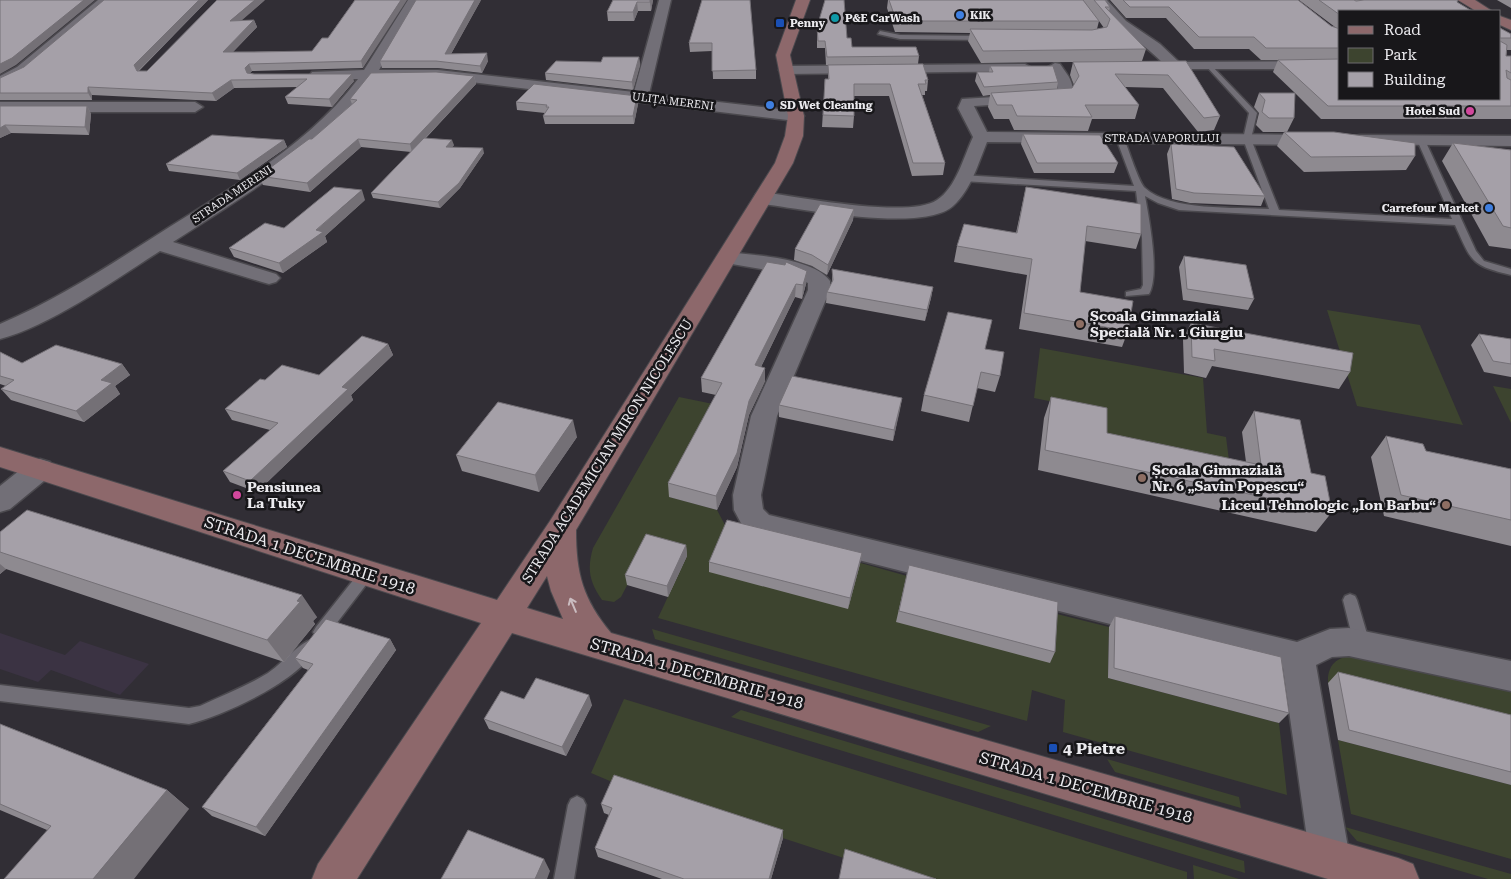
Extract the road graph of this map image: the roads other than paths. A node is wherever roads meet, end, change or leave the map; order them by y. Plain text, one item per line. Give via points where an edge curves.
1 (106, 0) edge
2 (414, 0) edge
3 (665, 0) edge
4 (803, 0) edge
5 (1100, 0) edge
6 (1465, 0) edge
7 (1483, 10) edge
8 (880, 32) dead end
9 (990, 38) edge
10 (1338, 65) edge
11 (1140, 66) edge
12 (1175, 66) junction
13 (1209, 66) junction
14 (1075, 67) edge
15 (1055, 68) junction
16 (786, 70) junction
17 (371, 74) junction
18 (304, 75) edge
19 (0, 82) edge
20 (641, 97) junction
21 (0, 107) edge
22 (195, 108) dead end
23 (796, 116) junction
24 (981, 137) junction
25 (1120, 138) junction
26 (1248, 139) junction
27 (1421, 140) junction
28 (1511, 141) edge
29 (962, 178) junction
30 (1140, 189) junction
31 (763, 198) junction
32 (1275, 212) junction
33 (1459, 222) junction
34 (157, 244) junction
35 (726, 258) junction
36 (1511, 272) edge
37 (269, 278) dead end
38 (1130, 294) dead end
39 (0, 332) edge
40 (0, 457) edge
41 (40, 470) junction
42 (0, 501) edge
43 (561, 529) junction
44 (367, 573) junction
45 (1350, 600) dead end
46 (504, 616) junction
47 (600, 644) junction
48 (1362, 644) junction
49 (1298, 657) junction
50 (1511, 676) edge
51 (0, 693) edge
52 (577, 805) dead end
53 (1330, 859) junction
54 (333, 879) edge
55 (564, 879) edge
56 (1398, 879) edge

1 - 19 street via 15,75
2 - 17 street, STRADA MERENI
3 - 20 street
4 - 16 street, STRADA ACADEMICIAN MIRON NICOLESCU via 783,55
5 - 12 street via 1121,24 1156,47
6 - 7 street
8 - 9 lane via 900,37
10 - 13 street
11 - 12 street
12 - 13 street
13 - 26 lane via 1253,113
14 - 15 street
15 - 16 street
15 - 24 street via 1068,87 1063,97 968,102 966,108
16 - 23 street, STRADA ACADEMICIAN MIRON NICOLESCU
17 - 18 street, ULIȚA MERENI
17 - 20 street, ULIȚA MERENI via 445,75
17 - 34 street, STRADA MERENI via 312,136
20 - 23 street, ULIȚA MERENI
21 - 22 street
23 - 31 street, STRADA ACADEMICIAN MIRON NICOLESCU via 790,149
24 - 25 street, STRADA VAPORULUI
24 - 29 street
25 - 26 street, STRADA VAPORULUI
25 - 30 lane
26 - 27 street, STRADA VAPORULUI
26 - 32 lane
27 - 28 street, STRADA VAPORULUI
27 - 33 lane
29 - 30 lane
29 - 31 street via 945,203 918,213
30 - 32 lane via 1179,207
30 - 38 lane via 1147,238 1148,285 1142,294
31 - 35 street, STRADA ACADEMICIAN MIRON NICOLESCU
32 - 33 lane
33 - 36 lane via 1472,252 1481,263
34 - 37 street
34 - 39 street, STRADA MERENI via 51,309
35 - 43 street, STRADA ACADEMICIAN MIRON NICOLESCU
35 - 49 street via 799,270 819,281 819,290 764,416 747,495 747,506 754,521
40 - 41 street, STRADA 1 DECEMBRIE 1918
41 - 42 street
41 - 44 street, STRADA 1 DECEMBRIE 1918
43 - 46 street, STRADA ACADEMICIAN MIRON NICOLESCU
47 -> 43 street via 582,623 568,594 560,566
44 - 46 street, STRADA 1 DECEMBRIE 1918
44 - 51 lane via 291,668 195,715
45 - 48 lane
46 - 47 street, STRADA 1 DECEMBRIE 1918
46 - 54 street, STRADA ACADEMICIAN MIRON NICOLESCU
47 - 53 street, STRADA 1 DECEMBRIE 1918
48 - 49 street via 1335,642
48 - 50 street
49 - 53 street
52 - 55 lane
53 - 56 street, STRADA 1 DECEMBRIE 1918

